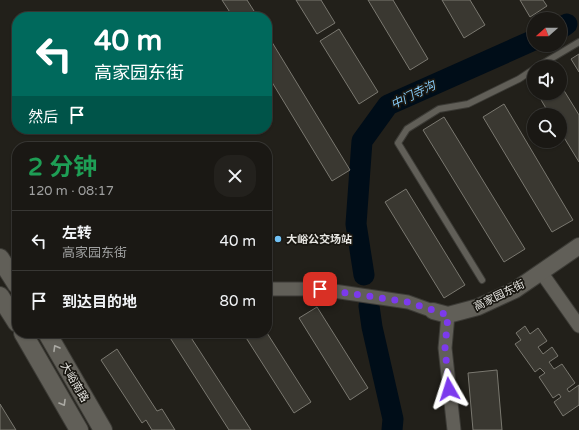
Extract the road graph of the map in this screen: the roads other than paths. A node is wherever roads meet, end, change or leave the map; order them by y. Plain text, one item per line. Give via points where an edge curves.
1 (579, 42) edge
2 (549, 60) edge
3 (527, 73) edge
4 (579, 246) edge
5 (0, 258) edge
6 (540, 272) junction
7 (12, 277) edge
8 (482, 280) dead end
9 (272, 289) edge
10 (0, 296) edge
11 (441, 313) junction
12 (12, 315) edge
13 (579, 326) edge
14 (26, 338) edge
15 (50, 338) edge
16 (79, 430) edge
17 (104, 430) edge
18 (454, 430) edge

1 - 2 lane
3 - 8 lane via 468,104 439,109 408,129 398,143
4 - 6 street, 高家园东街
5 - 7 main road
6 - 11 street, 高家园东街 via 515,290 478,307
6 - 13 street
9 - 11 street via 320,289 408,302
10 - 12 main road
11 - 18 street
14 -> 16 main road, 大峪南路
17 -> 15 main road, 大峪南路

